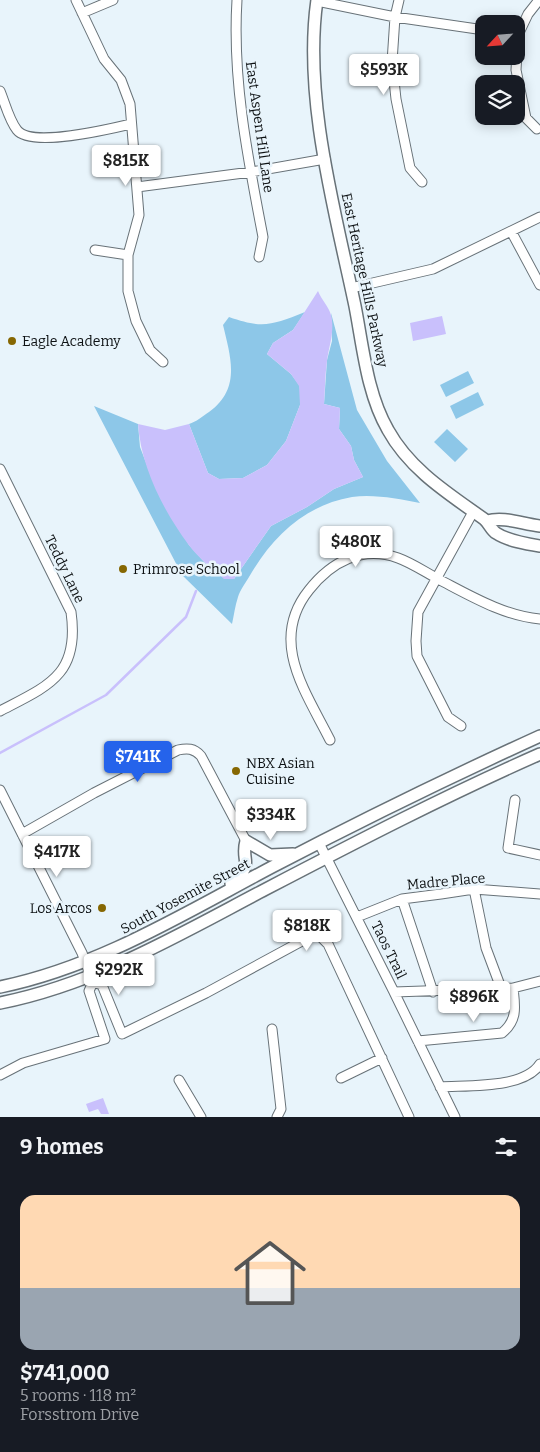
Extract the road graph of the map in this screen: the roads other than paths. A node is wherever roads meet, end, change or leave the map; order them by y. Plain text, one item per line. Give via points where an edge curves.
1 (76, 0) edge
2 (113, 0) edge
3 (237, 0) edge
4 (317, 0) edge
5 (399, 0) edge
6 (539, 0) edge
7 (82, 13) junction
8 (395, 17) junction
9 (525, 20) edge
10 (475, 29) edge
11 (516, 65) edge
12 (0, 90) edge
13 (131, 124) junction
14 (537, 129) dead end
15 (325, 159) junction
16 (251, 172) junction
17 (422, 182) dead end
18 (138, 187) junction
19 (540, 217) edge
20 (511, 231) junction
21 (95, 250) dead end
22 (128, 256) junction
23 (259, 257) dead end
24 (540, 285) edge
25 (351, 288) junction
26 (163, 362) dead end
27 (0, 469) edge
28 (473, 512) junction
29 (487, 521) junction
30 (540, 526) edge
31 (529, 529) edge
32 (526, 544) junction
33 (540, 546) edge
34 (438, 579) junction
35 (540, 619) edge
36 (0, 711) edge
37 (461, 726) dead end
38 (540, 736) edge
39 (330, 740) dead end
40 (540, 754) edge
41 (0, 790) edge
42 (515, 800) dead end
43 (22, 834) junction
44 (246, 841) junction
45 (319, 843) junction
46 (298, 854) junction
47 (540, 854) edge
48 (326, 857) junction
49 (474, 890) junction
50 (540, 894) edge
51 (214, 898) junction
52 (402, 899) junction
53 (357, 917) junction
54 (85, 961) junction
55 (91, 976) junction
56 (540, 981) edge
57 (0, 986) edge
58 (501, 988) junction
59 (512, 988) junction
60 (394, 992) junction
61 (434, 992) junction
62 (0, 1003) edge
63 (272, 1030) dead end
64 (418, 1041) junction
65 (382, 1058) junction
66 (540, 1064) edge
67 (0, 1075) edge
68 (341, 1078) dead end
69 (179, 1080) dead end
70 (440, 1087) junction
71 (201, 1117) edge
72 (277, 1117) edge
73 (409, 1117) edge
74 (455, 1117) edge

1 - 7 street
2 - 7 street
3 - 16 street, East Aspen Hill Lane via 236,55
4 - 8 street
4 - 15 main road, East Heritage Hills Parkway via 312,48 314,91
5 - 8 street
6 - 9 street
7 - 13 street via 104,59 121,80 130,104
8 - 10 street
8 - 17 street via 392,62 396,99 410,168
11 - 14 street via 526,118
12 - 13 street via 18,131 31,138 85,134
13 - 18 street
15 - 16 street
15 - 25 main road, East Heritage Hills Parkway
16 - 18 street
16 - 23 street, East Aspen Hill Lane via 263,237
18 - 22 street via 139,216
19 - 20 street
20 - 24 street
20 - 25 street via 433,269
21 - 22 street
22 - 26 street via 128,291 136,321 150,350
25 - 28 main road, East Heritage Hills Parkway via 372,388 388,430 422,474
27 - 36 street, Teddy Lane via 71,612 73,630 70,654 58,677 46,687
28 - 29 main road, East Heritage Hills Parkway
28 - 34 street
29 - 31 main road via 499,518
29 - 32 main road, East Heritage Hills Parkway via 496,533
30 - 31 main road
31 - 32 main road
32 - 33 main road, East Heritage Hills Parkway
34 - 35 street via 497,609
34 - 37 street via 418,612 418,656 448,717
34 - 39 street via 396,557 370,553 356,555 335,564 320,576 301,599 293,618 290,650 296,673
38 - 45 main road, South Yosemite Street
40 - 48 main road
41 - 43 street
42 - 47 street via 508,848
43 - 44 street via 94,793 186,748 201,756
43 - 54 street
44 - 46 main road via 270,855
44 - 51 main road via 247,862 241,875
45 - 46 main road, South Yosemite Street
45 - 48 street, Taos Trail
46 - 51 main road, South Yosemite Street
48 - 53 street, Taos Trail
48 - 55 main road via 156,947
49 - 50 street, Madre Place
49 - 52 street, Madre Place
49 - 58 street via 486,948
51 - 54 main road, South Yosemite Street via 127,944
52 - 53 street, Madre Place
52 - 61 street
53 - 60 street, Taos Trail
54 - 55 street
54 - 57 main road, South Yosemite Street
55 - 62 main road
56 - 59 street, Taos Trail
58 - 59 street, Taos Trail
58 - 61 street, Taos Trail
59 - 64 street via 516,1013 510,1026 502,1033
60 - 61 street, Taos Trail
60 - 64 street
63 - 72 street via 281,1109
64 - 70 street
65 - 67 street via 328,944 320,936 313,936 122,1034 102,985 93,982 88,991 105,1039 23,1063
65 - 68 street
65 - 73 street
66 - 70 street via 534,1072 516,1081
69 - 71 street
70 - 74 street

